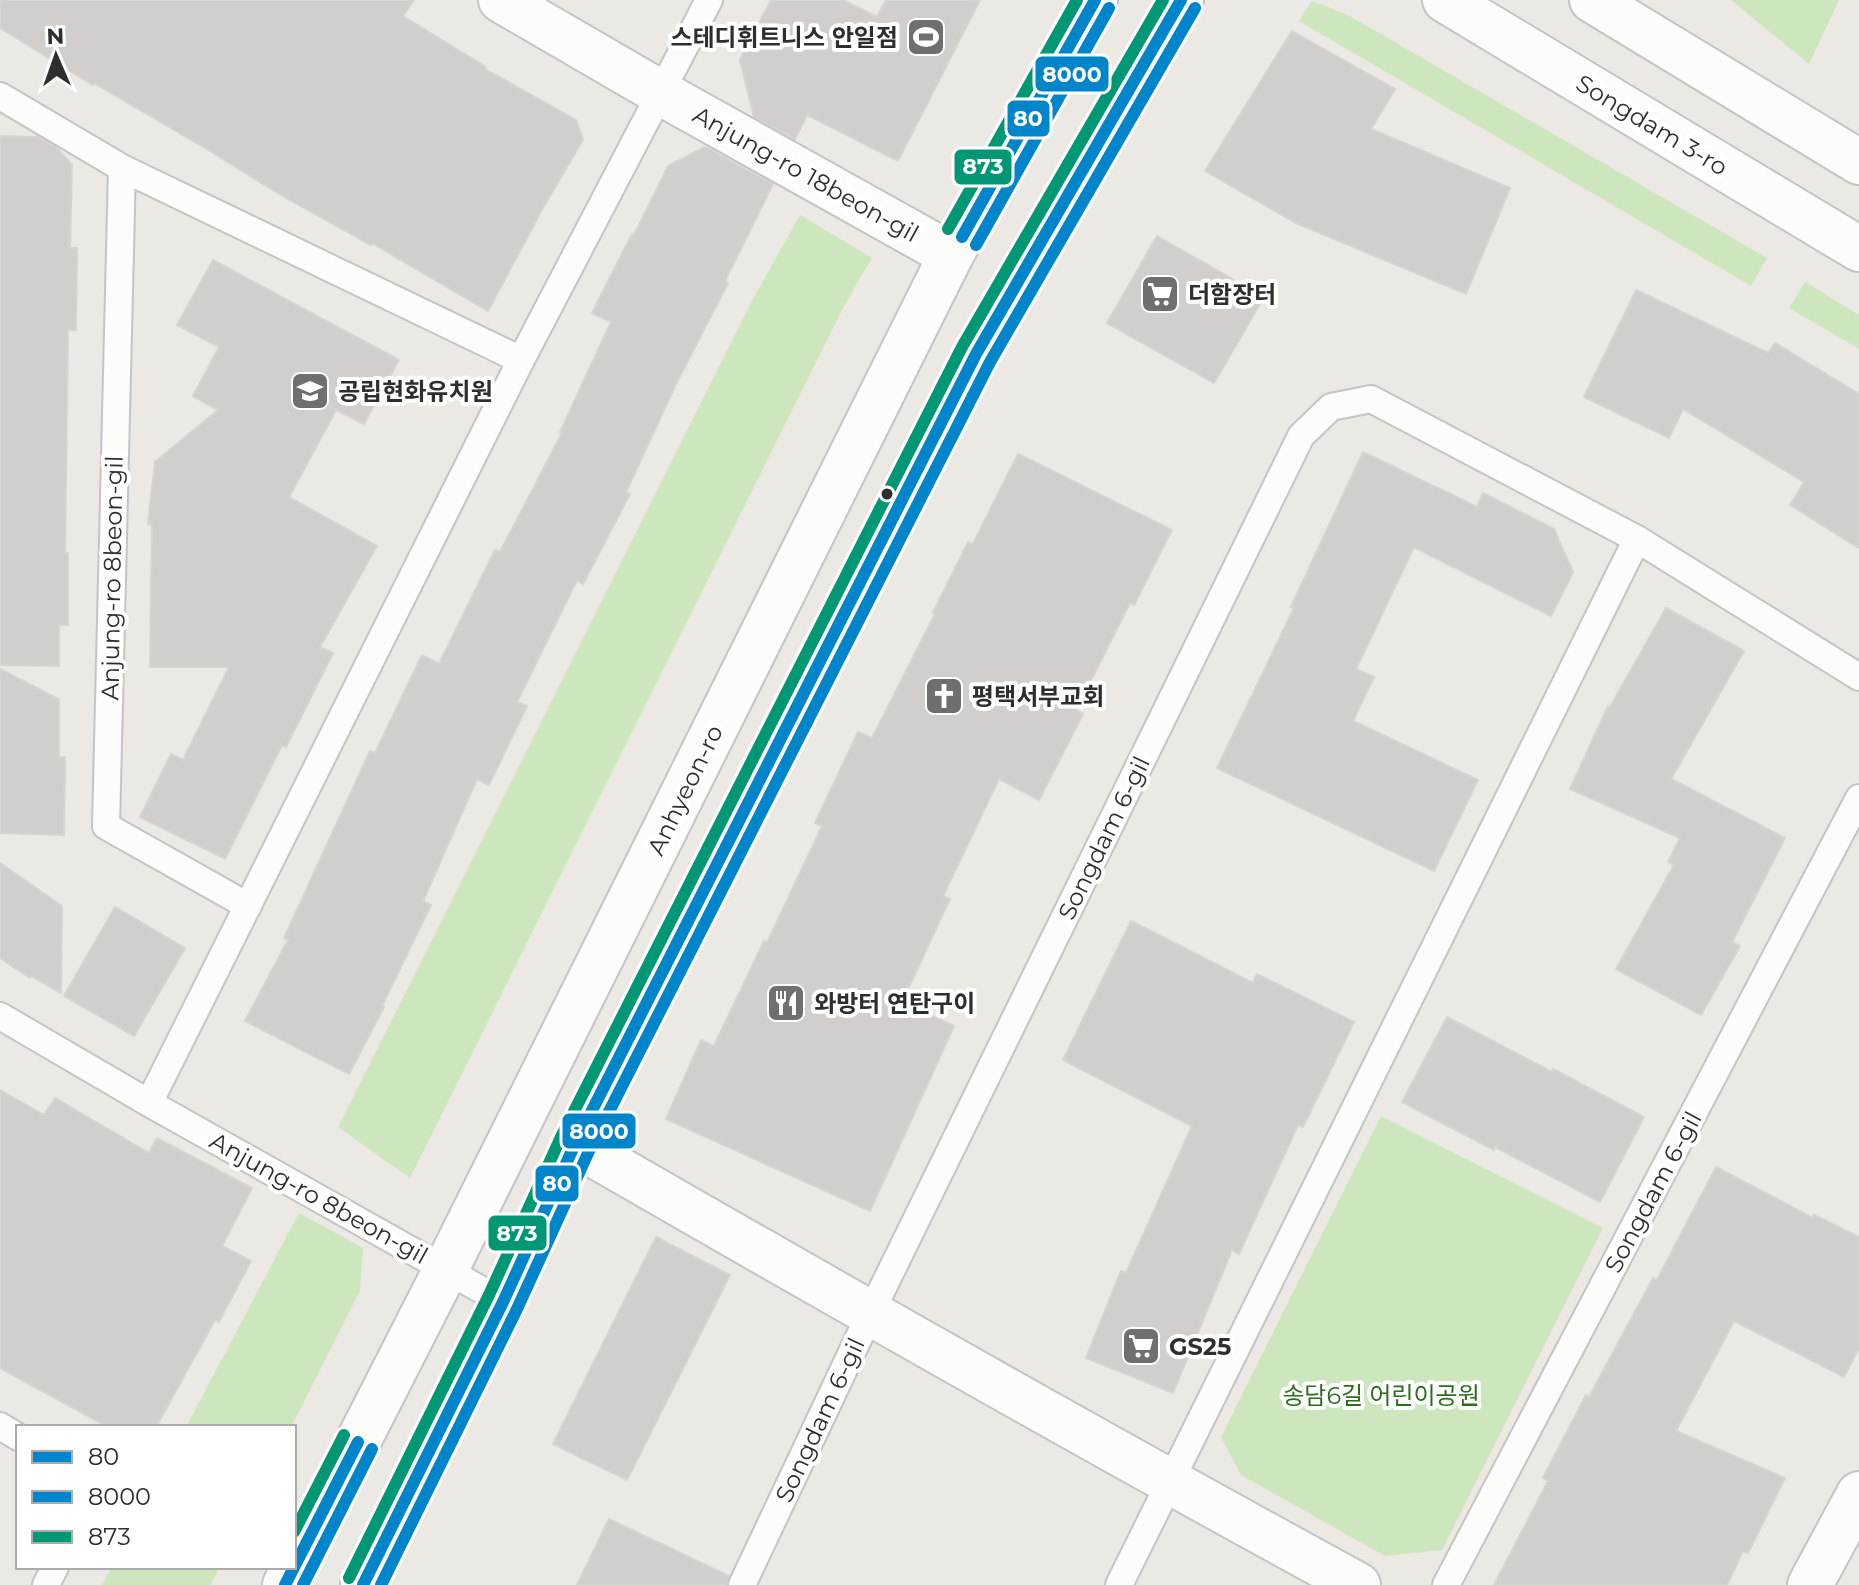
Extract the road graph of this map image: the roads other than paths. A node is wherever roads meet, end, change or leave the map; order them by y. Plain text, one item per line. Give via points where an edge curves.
1 (501, 0) edge
2 (709, 0) edge
3 (1095, 0) edge
4 (1181, 0) edge
5 (1445, 0) edge
6 (1592, 0) edge
7 (661, 93) junction
8 (0, 96) edge
9 (1859, 162) edge
10 (122, 168) junction
11 (1859, 249) edge
12 (951, 255) junction
13 (521, 360) junction
14 (1637, 539) junction
15 (1859, 677) edge
16 (1859, 798) edge
17 (248, 906) junction
18 (0, 1016) edge
19 (149, 1103) junction
20 (575, 1144) junction
21 (446, 1269) junction
22 (503, 1302) junction
23 (870, 1314) junction
24 (1169, 1482) junction
25 (1859, 1494) edge
26 (296, 1563) edge
27 (363, 1585) edge
28 (742, 1585) edge
29 (1119, 1585) edge
30 (1358, 1585) edge
31 (1446, 1585) edge
32 (1810, 1585) edge

1 - 7 main road, Anjung-ro 18beon-gil
2 - 7 lane
3 - 12 main road, Anhyeon-ro
4 - 20 main road via 976,354
5 - 11 main road, Songdam 3-ro
6 - 9 main road
7 - 12 main road, Anjung-ro 18beon-gil
7 - 13 lane
8 - 10 lane
10 - 13 lane
10 - 17 lane, Anjung-ro 8beon-gil via 106,826
12 - 21 main road, Anhyeon-ro
13 - 17 lane
14 - 15 lane, Songdam 6-gil
14 - 23 lane, Songdam 6-gil via 1371,399 1331,407 1301,436
14 - 24 lane
16 - 31 lane, Songdam 6-gil
17 - 19 lane
18 - 19 lane, Anjung-ro 8beon-gil
19 - 21 lane, Anjung-ro 8beon-gil
20 - 22 main road
20 - 23 main road
21 - 22 lane, Anjung-ro 8beon-gil
21 - 26 main road, Anhyeon-ro
22 - 27 main road
23 - 24 main road
23 - 28 lane, Songdam 6-gil
24 - 29 lane
24 - 30 main road
25 - 32 main road

